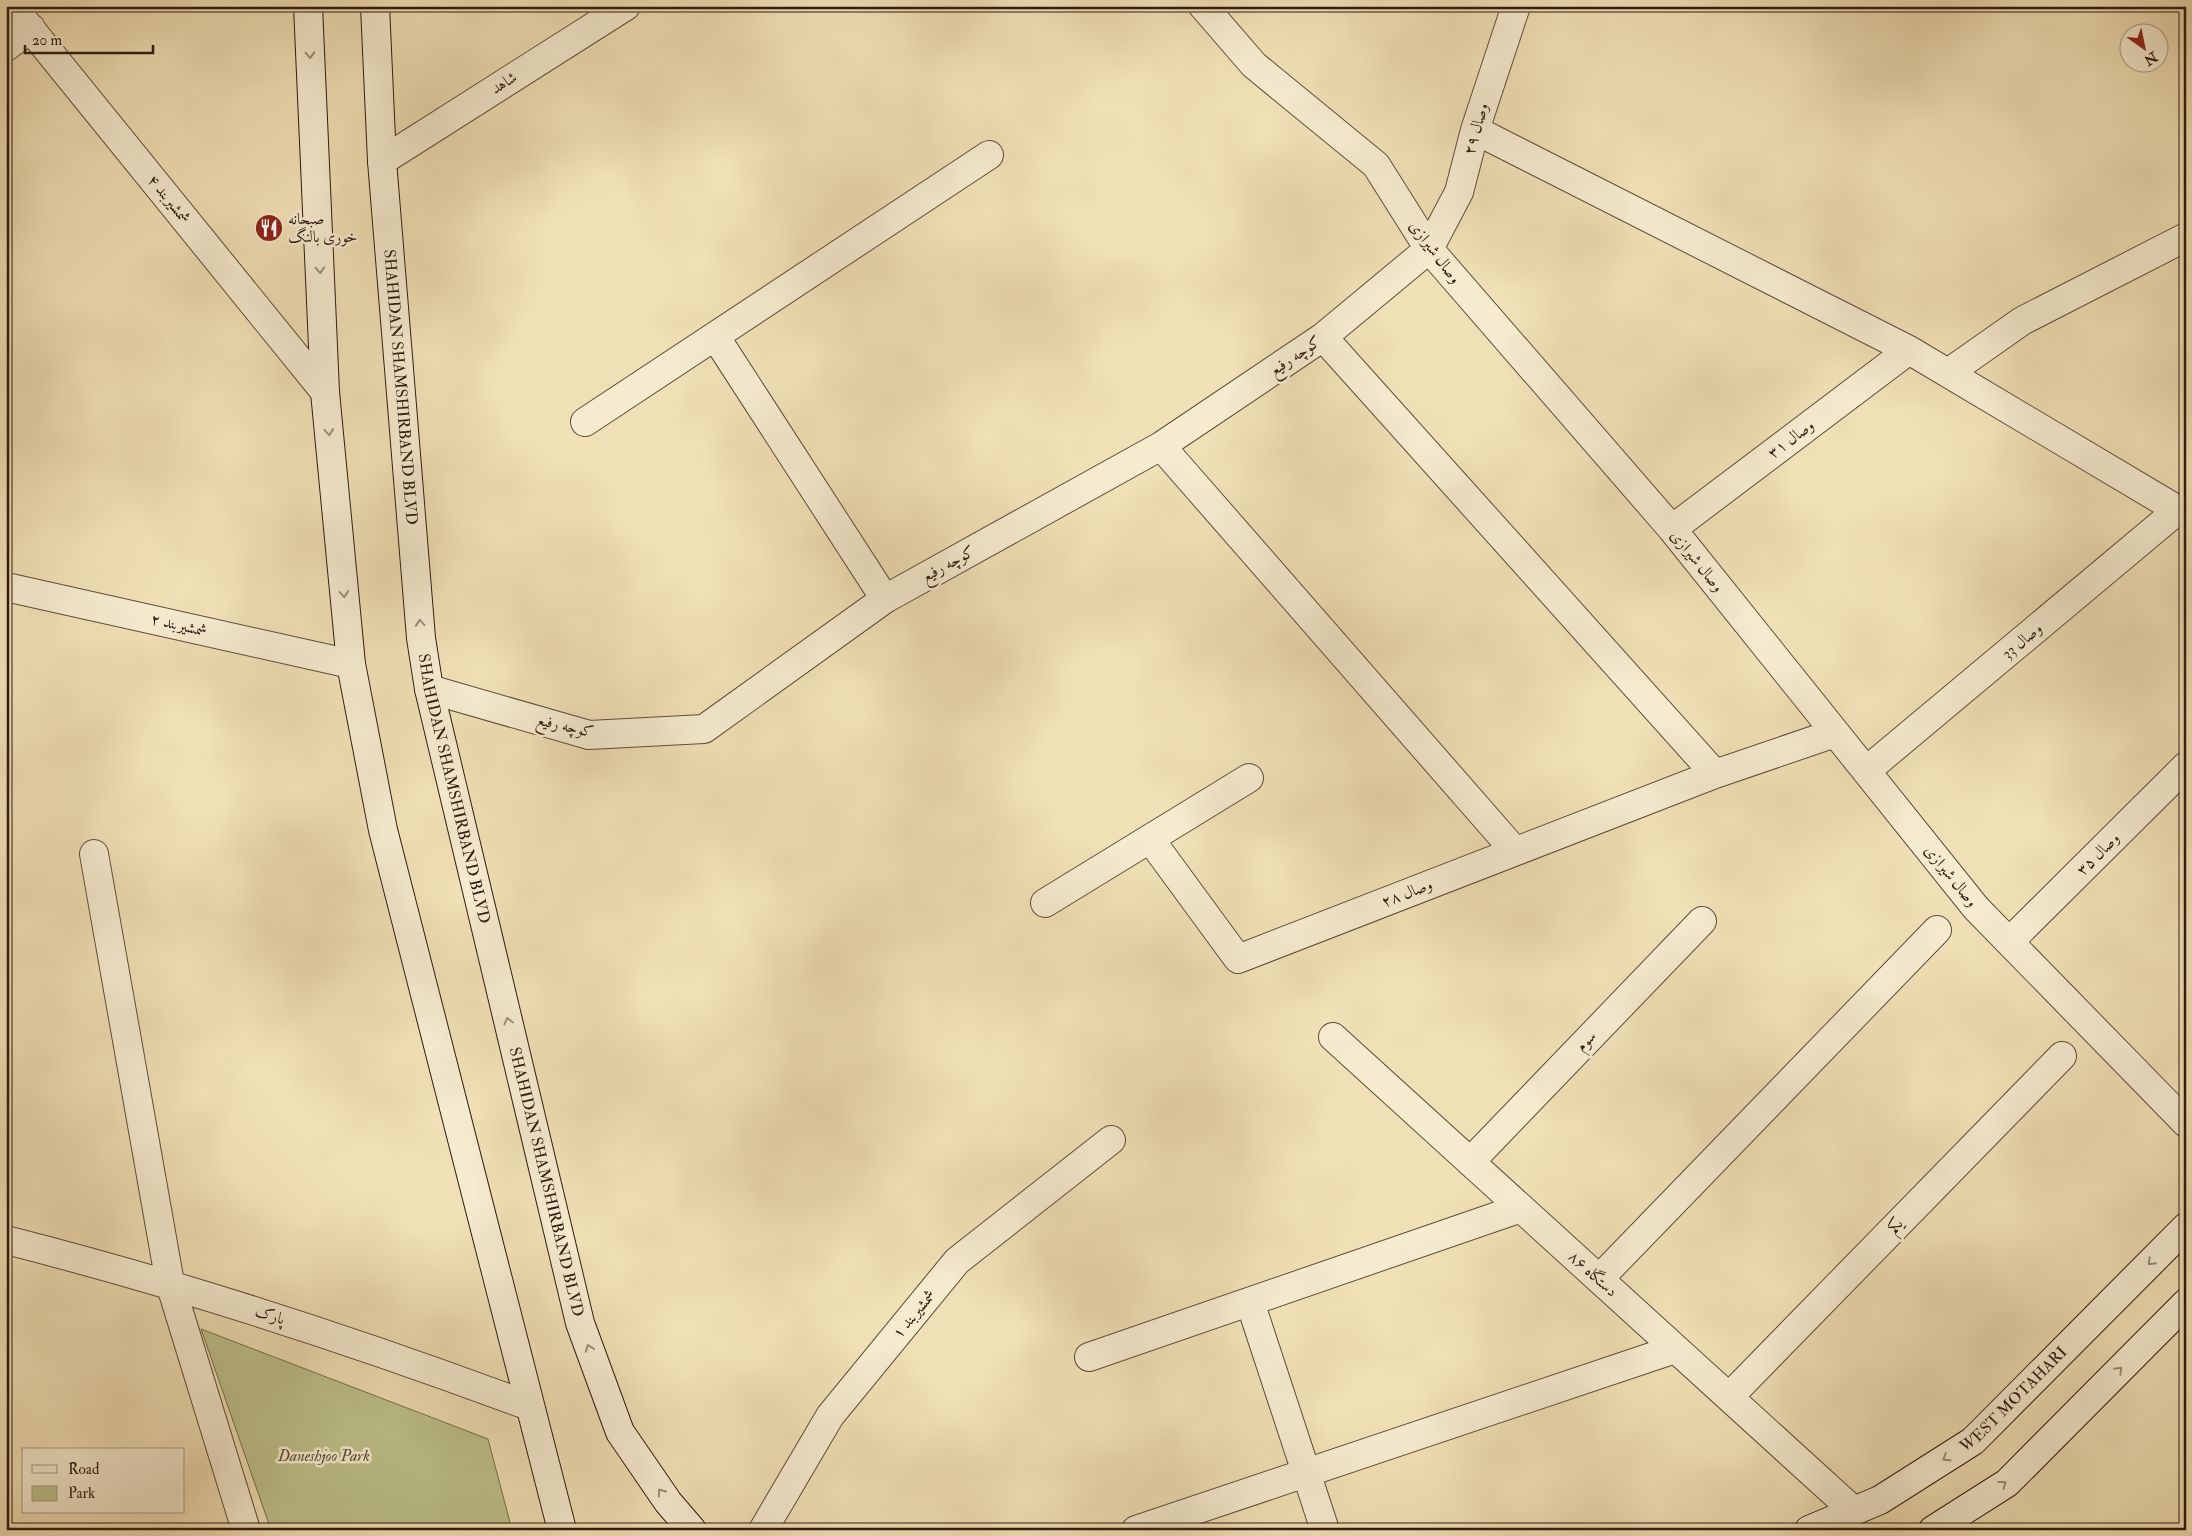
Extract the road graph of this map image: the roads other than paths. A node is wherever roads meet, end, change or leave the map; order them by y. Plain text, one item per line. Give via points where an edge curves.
1 (12, 6) edge
2 (308, 6) edge
3 (375, 6) edge
4 (626, 6) edge
5 (1203, 6) edge
6 (1516, 6) edge
7 (31, 28) junction
8 (6, 47) edge
9 (1475, 130) junction
10 (989, 155) dead end
11 (382, 160) junction
12 (2186, 237) edge
13 (1429, 249) junction
14 (715, 336) junction
15 (1323, 337) junction
16 (1909, 350) junction
17 (1948, 373) junction
18 (325, 392) junction
19 (585, 422) dead end
20 (1161, 446) junction
21 (1672, 529) junction
22 (6, 587) edge
23 (885, 599) junction
24 (351, 664) junction
25 (429, 689) junction
26 (1835, 733) junction
27 (2186, 766) edge
28 (1866, 771) junction
29 (1716, 774) junction
30 (1249, 778) dead end
31 (1150, 839) junction
32 (1514, 850) junction
33 (94, 854) dead end
34 (1045, 903) dead end
35 (1702, 921) dead end
36 (1937, 930) dead end
37 (2009, 942) junction
38 (1333, 1037) dead end
39 (2062, 1056) dead end
40 (2186, 1123) edge
41 (1111, 1140) dead end
42 (1470, 1162) junction
43 (1521, 1208) junction
44 (2186, 1227) edge
45 (6, 1240) edge
46 (1599, 1279) junction
47 (170, 1283) junction
48 (1250, 1302) junction
49 (2186, 1303) edge
50 (1675, 1348) junction
51 (1089, 1357) dead end
52 (1729, 1397) junction
53 (529, 1406) junction
54 (1306, 1473) junction
55 (1858, 1520) edge
56 (246, 1530) edge
57 (562, 1530) edge
58 (692, 1530) edge
59 (763, 1530) edge
60 (1136, 1530) edge
61 (1325, 1530) edge
62 (1809, 1530) edge
63 (1933, 1530) edge

1 - 7 street, شمشیربند ۴
2 -> 18 street
3 - 11 street, SHAHIDAN SHAMSHIRBAND BLVD
4 - 11 street, شاهد
5 - 13 street, وصال شیرازی via 1254,65 1376,165
6 - 9 street, وصال ۲۹
7 - 8 street
7 - 18 street, شمشیربند ۴
9 - 13 street, وصال ۲۹ via 1459,192
9 - 16 street
10 - 14 street
25 -> 11 street, SHAHIDAN SHAMSHIRBAND BLVD via 421,638
12 - 17 street via 2022,321
13 - 15 street, کوچه رفیع
13 - 21 street, وصال شیرازی
14 - 19 street
14 - 23 street
15 - 20 street, کوچه رفیع
15 - 29 street
16 - 17 street
16 - 21 street, وصال ۳۱
17 - 28 street, وصال 33 via 2178,510
18 -> 24 street
20 - 23 street, کوچه رفیع
20 - 32 street
21 - 26 street, وصال شیرازی
22 - 24 street, شمشیربند ۲
23 - 25 street, کوچه رفیع via 704,729 589,736
24 - 53 street via 383,830
58 -> 25 street, SHAHIDAN SHAMSHIRBAND BLVD via 668,1502 620,1432 580,1323
26 - 28 street, وصال شیرازی
26 - 29 street, وصال ۲۸
27 - 37 street, وصال ۳۵
28 - 37 street, وصال شیرازی via 1976,908
29 - 32 street, وصال ۲۸
30 - 31 street
31 - 32 street, وصال ۲۸ via 1238,959
31 - 34 street
33 - 47 street
35 - 42 street, سوم
36 - 46 street
37 - 40 street, وصال شیرازی
38 - 42 street, دستگاه ۸۶
39 - 52 street, یکم
41 - 59 street, شمشیربند ۱ via 957,1261 830,1416
42 - 43 street, دستگاه ۸۶
43 - 46 street, دستگاه ۸۶
43 - 48 street
44 -> 55 street, WEST MOTAHARI via 1973,1441 1880,1500
45 - 47 street, پارک
46 - 50 street, دستگاه ۸۶
47 - 53 street, پارک via 379,1350
47 - 56 street
48 - 51 street
48 - 54 street
63 -> 49 street via 2007,1482
50 - 52 street, دستگاه ۸۶
50 - 54 street
52 - 55 street, دستگاه ۸۶
53 - 57 street
54 - 60 street
54 - 61 street
55 - 62 street, WEST MOTAHARI

